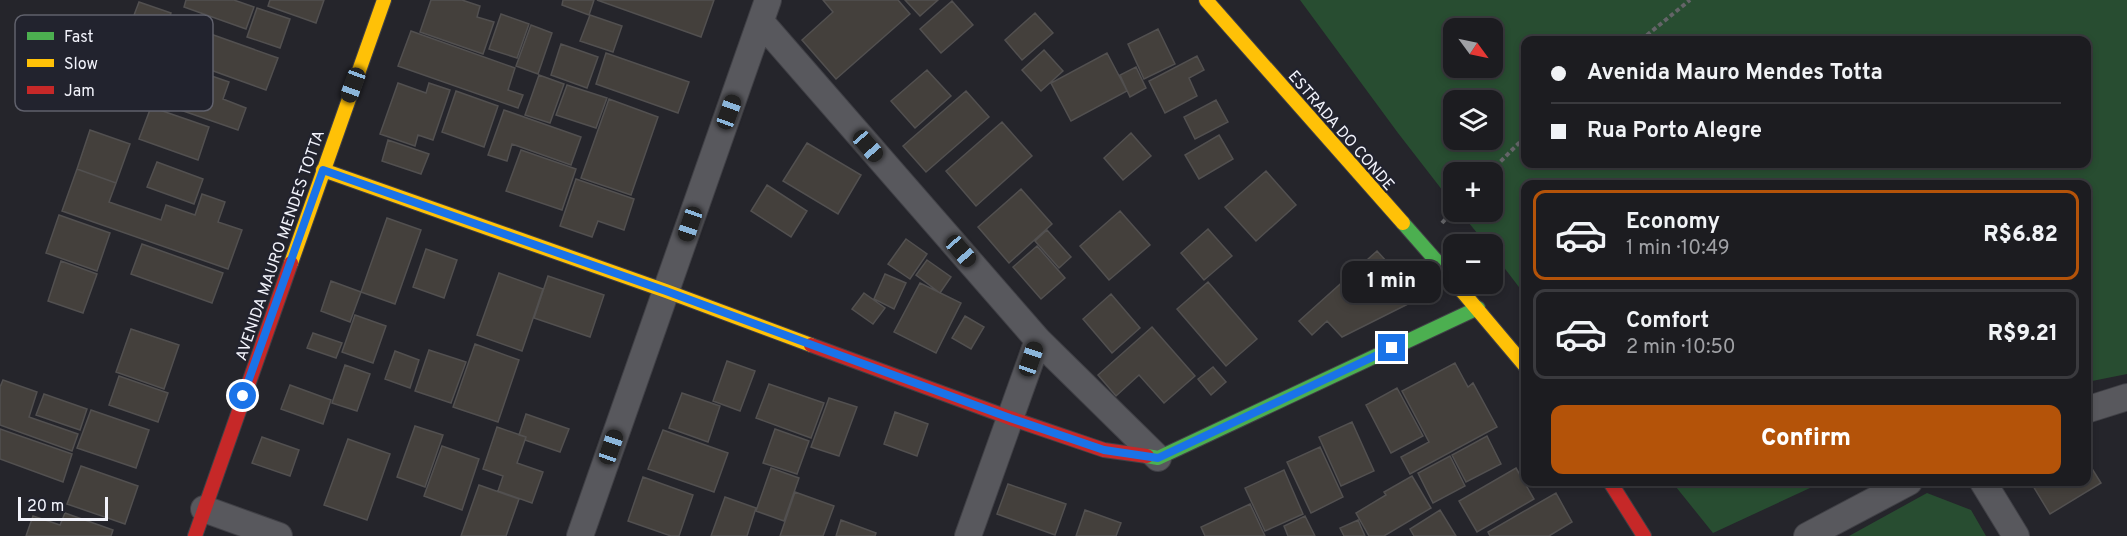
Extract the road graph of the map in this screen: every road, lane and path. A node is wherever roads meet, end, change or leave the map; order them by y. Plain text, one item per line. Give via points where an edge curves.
1 (384, 0) edge
2 (1206, 0) edge
3 (1690, 0) edge
4 (764, 11) edge
5 (1646, 36) edge
6 (1521, 141) edge
7 (1500, 162) edge
8 (323, 170) junction
9 (1443, 268) edge
10 (666, 291) junction
11 (1466, 294) edge
12 (1478, 308) junction
13 (1038, 340) junction
14 (1521, 361) edge
15 (2127, 397) edge
16 (2091, 408) edge
17 (1010, 418) junction
18 (1158, 458) junction
19 (1613, 486) edge
20 (1902, 486) edge
21 (1985, 486) edge
22 (204, 509) junction
23 (195, 536) edge
24 (279, 536) edge
25 (580, 536) edge
26 (968, 536) edge
27 (1644, 536) edge
28 (1808, 536) edge
29 (2016, 536) edge

1 - 8 street, AVENIDA MAURO MENDES TOTTA
2 - 9 street, ESTRADA DO CONDE
3 - 5 path
4 - 10 street
4 - 13 street
6 - 7 path
8 - 10 street
8 - 22 street, AVENIDA MAURO MENDES TOTTA
10 - 17 street
10 - 25 street
11 - 12 street, ESTRADA DO CONDE
12 - 14 street, ESTRADA DO CONDE
12 - 18 street
13 - 17 street
13 - 18 street
15 - 16 street
17 - 18 street via 1104,450
17 - 26 street
19 - 27 street
20 - 28 street
21 - 29 street
22 - 23 street, AVENIDA MAURO MENDES TOTTA
22 - 24 street

